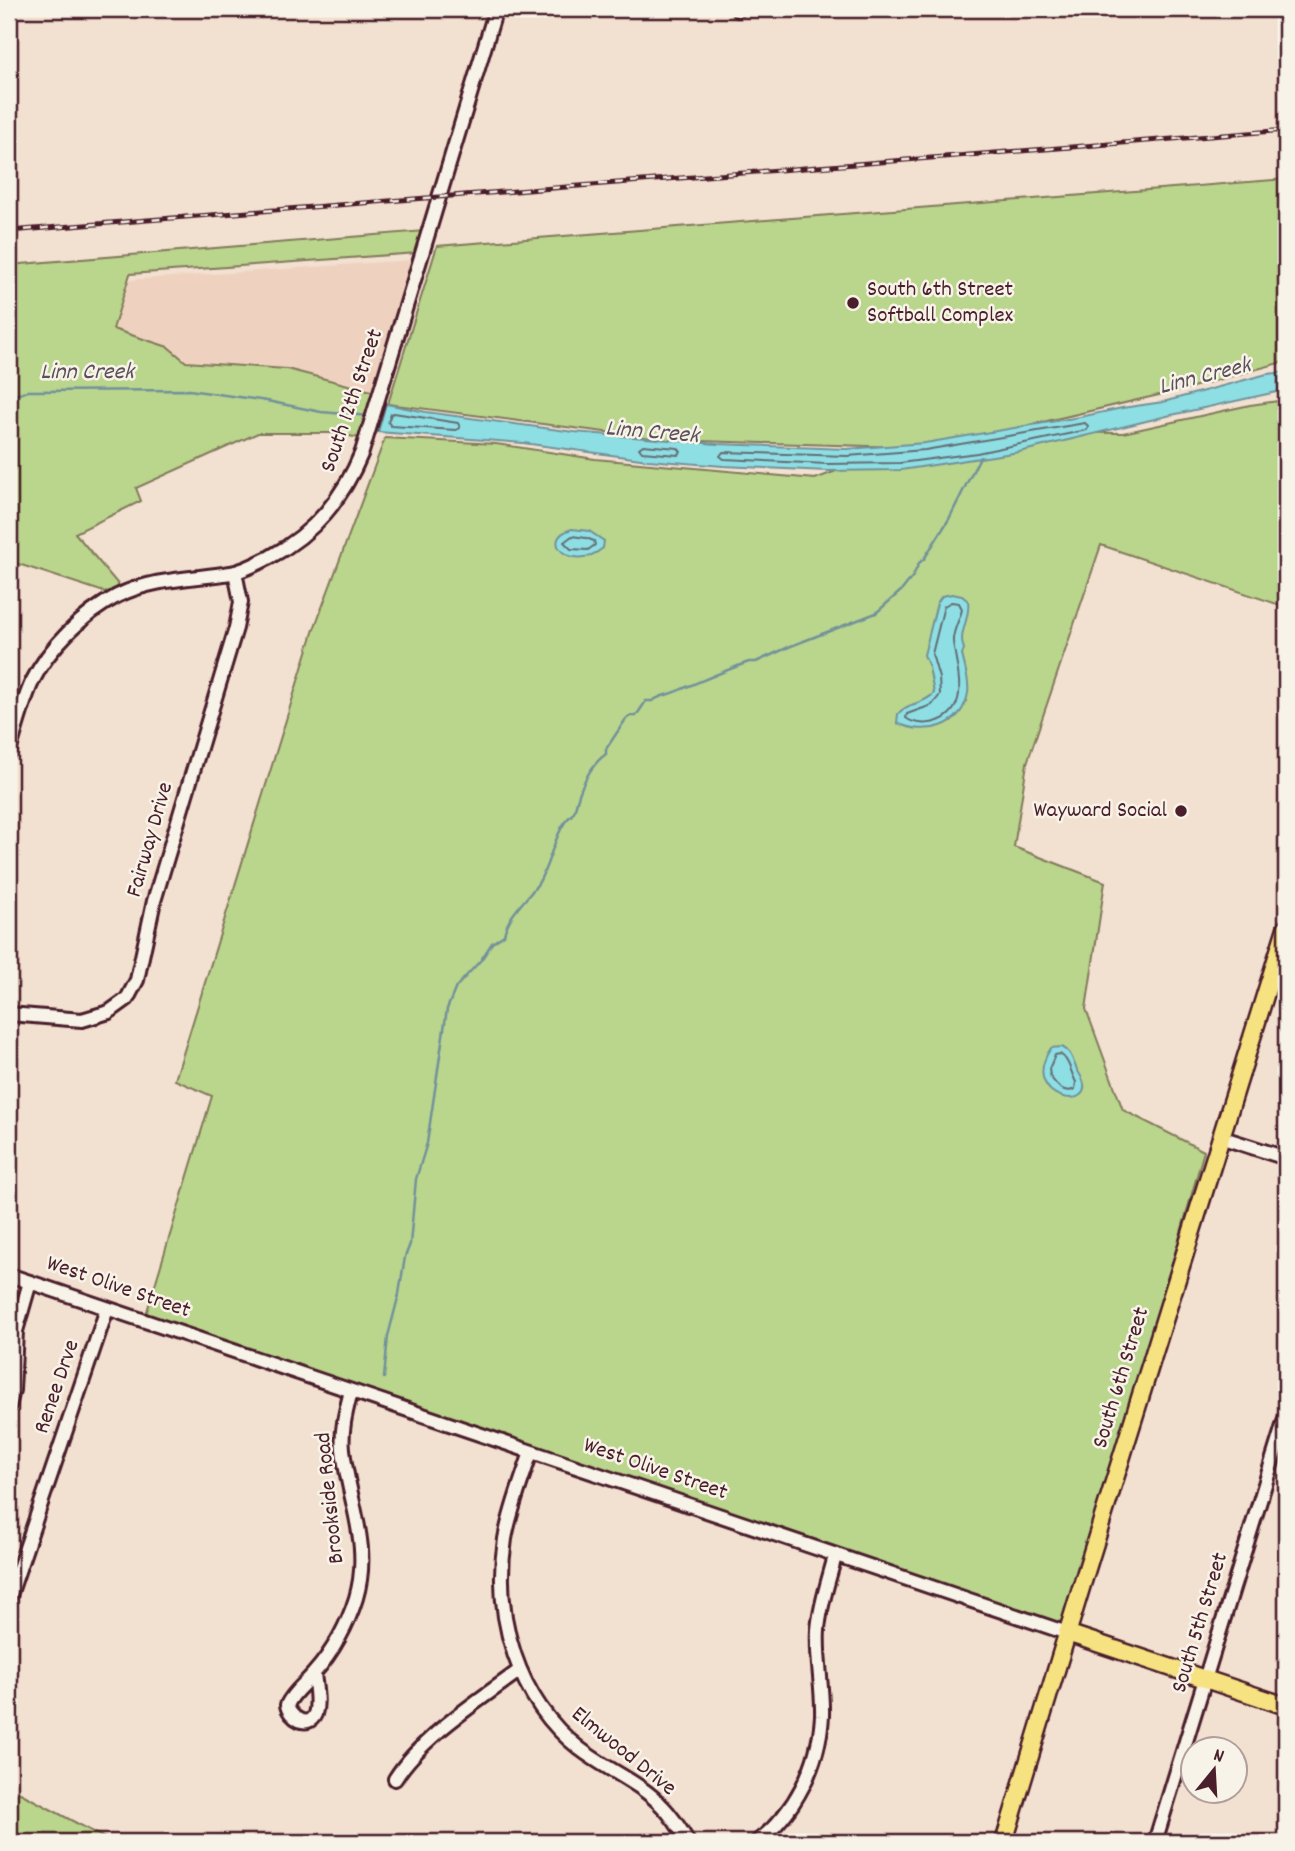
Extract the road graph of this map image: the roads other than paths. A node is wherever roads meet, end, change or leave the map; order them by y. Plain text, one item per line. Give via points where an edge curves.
1 (496, 9) edge
2 (235, 572) junction
3 (9, 752) edge
4 (1286, 928) edge
5 (9, 1014) edge
6 (1220, 1137) junction
7 (1286, 1158) edge
8 (9, 1275) edge
9 (30, 1282) junction
10 (107, 1309) junction
11 (351, 1391) junction
12 (9, 1406) edge
13 (1286, 1416) edge
14 (531, 1452) junction
15 (835, 1556) junction
16 (9, 1598) edge
17 (1067, 1633) junction
18 (520, 1670) junction
19 (314, 1674) dead end
20 (1205, 1679) junction
21 (1286, 1706) edge
22 (396, 1779) dead end
23 (688, 1842) edge
24 (757, 1842) edge
25 (1004, 1842) edge
26 (1155, 1842) edge

1 - 2 street, South 12th Street via 353,474 313,527 282,551
2 - 3 street, South 12th Street via 136,589 79,622 51,652 33,681
2 - 5 street, Fairway Drive via 241,602 236,628 127,999 109,1012 82,1020
4 - 6 main road, South 6th Street
6 - 7 street
6 - 17 main road, South 6th Street
8 - 9 street, West Olive Street
9 - 10 street, West Olive Street
9 - 12 street via 16,1331
10 - 11 street, West Olive Street
10 - 16 street, Renee Drve
11 - 14 street, West Olive Street
11 - 19 street, Brookside Road via 343,1448 360,1527 357,1594 350,1618
13 - 20 street, South 5th Street
14 - 15 street, West Olive Street
14 - 18 street, Elmwood Drive via 506,1535 501,1570 501,1594
15 - 17 street, West Olive Street
15 - 24 street via 818,1633 822,1715 815,1758 792,1805
17 - 20 main road, West Olive Street
17 - 25 main road, South 6th Street
18 - 22 street via 452,1721 405,1763
18 - 23 street, Elmwood Drive via 535,1700 567,1738 663,1807
20 - 21 main road, West Olive Street
20 - 26 street, South 5th Street

